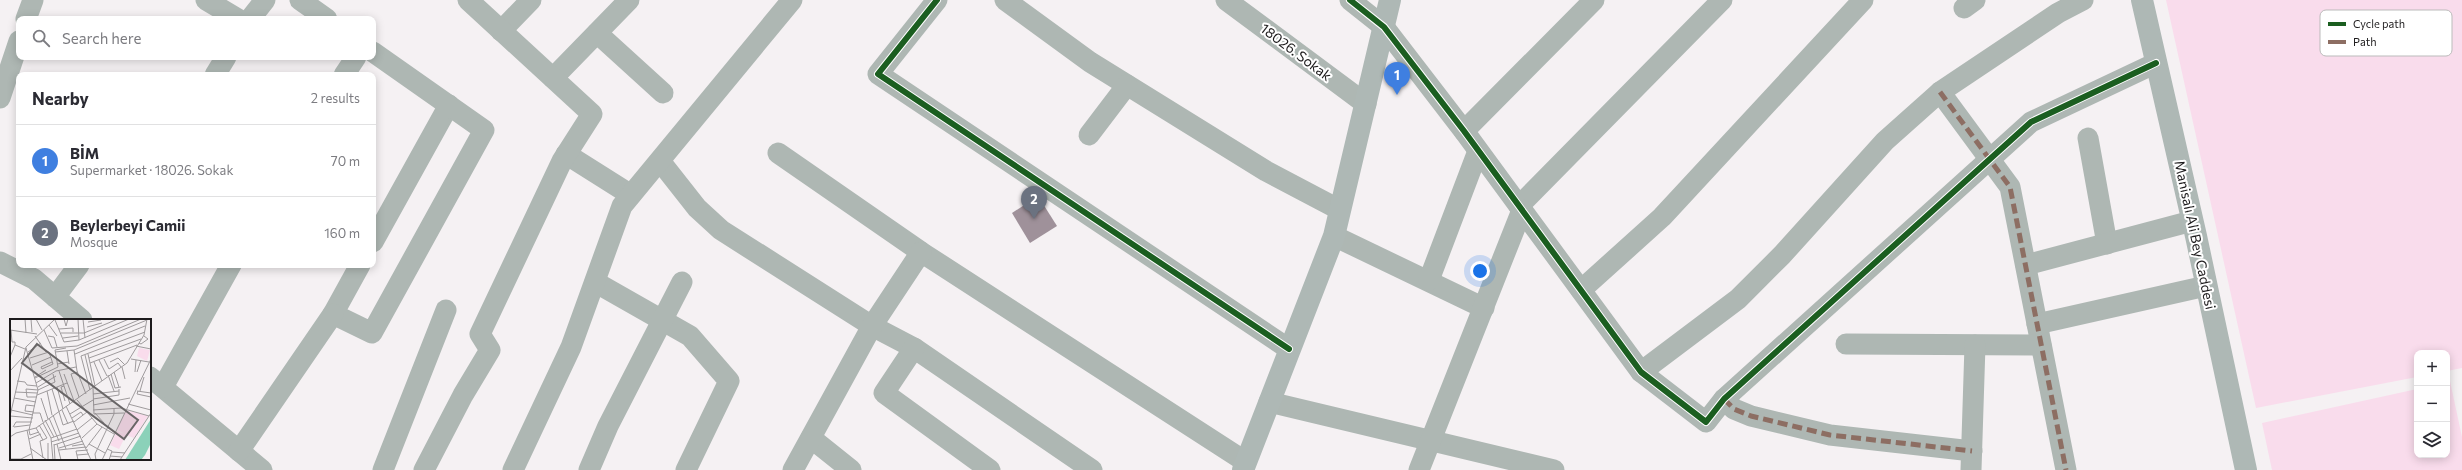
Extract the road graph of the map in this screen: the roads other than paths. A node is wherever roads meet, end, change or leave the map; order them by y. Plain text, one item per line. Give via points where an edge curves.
1 (33, 0) edge
2 (206, 0) edge
3 (265, 0) edge
4 (300, 0) edge
5 (468, 0) edge
6 (531, 0) edge
7 (629, 0) edge
8 (792, 0) edge
9 (937, 0) edge
10 (1005, 0) edge
11 (1226, 0) edge
12 (1350, 0) edge
13 (1390, 0) edge
14 (1594, 0) edge
15 (1722, 0) edge
16 (1863, 0) edge
17 (2083, 0) edge
18 (2142, 0) edge
19 (27, 16) edge
20 (233, 16) edge
21 (252, 16) edge
22 (323, 16) edge
23 (1384, 27) junction
24 (501, 31) junction
25 (597, 32) junction
26 (16, 50) edge
27 (376, 54) edge
28 (224, 60) edge
29 (354, 60) edge
30 (2156, 63) junction
31 (217, 72) edge
32 (346, 72) edge
33 (553, 78) junction
34 (1127, 85) junction
35 (1940, 92) junction
36 (663, 93) dead end
37 (0, 98) edge
38 (449, 104) junction
39 (1366, 104) junction
40 (1464, 131) junction
41 (1089, 135) dead end
42 (2088, 138) dead end
43 (1478, 151) junction
44 (778, 153) dead end
45 (566, 154) junction
46 (1990, 159) junction
47 (660, 160) junction
48 (631, 194) junction
49 (1521, 208) junction
50 (1340, 210) junction
51 (2192, 221) junction
52 (1334, 236) junction
53 (376, 237) edge
54 (2107, 244) junction
55 (921, 252) junction
56 (0, 262) edge
57 (2026, 265) junction
58 (77, 268) edge
59 (229, 268) edge
60 (358, 268) edge
61 (1429, 280) junction
62 (595, 282) junction
63 (682, 282) dead end
64 (2206, 286) junction
65 (1581, 290) junction
66 (55, 297) junction
67 (1484, 308) junction
68 (446, 310) dead end
69 (333, 314) junction
70 (81, 319) edge
71 (662, 320) junction
72 (2037, 324) junction
73 (872, 326) junction
74 (1846, 344) dead end
75 (1976, 345) junction
76 (2041, 346) junction
77 (914, 348) junction
78 (1290, 349) junction
79 (1641, 372) junction
80 (156, 382) edge
81 (1724, 399) junction
82 (1269, 402) junction
83 (812, 438) junction
84 (1429, 441) junction
85 (239, 451) junction
86 (1972, 460) edge
87 (1244, 466) edge
88 (262, 470) edge
89 (382, 470) edge
90 (424, 470) edge
91 (513, 470) edge
92 (589, 470) edge
93 (686, 470) edge
94 (793, 470) edge
95 (852, 470) edge
96 (990, 470) edge
97 (1092, 470) edge
98 (1419, 470) edge
99 (1554, 470) edge
100 (2066, 470) edge
101 (2246, 470) edge

1 - 19 street
2 - 20 street
3 - 21 street
4 - 22 street
5 - 24 street
6 - 24 street
7 - 25 street
8 - 47 street
9 - 78 street via 878,74
10 - 34 street via 1090,62
11 - 39 street, 18026. Sokak
12 - 23 street
13 - 23 main road
14 - 40 street
15 - 49 street
16 - 65 street via 1662,217
17 - 35 street via 2058,13
18 - 30 main road, Manisalı Ali Bey Caddesi
23 - 39 main road
23 - 40 street
24 - 33 street
25 - 33 street
25 - 36 street
26 - 37 street
27 - 38 street
28 - 31 street
29 - 32 street
30 - 46 street via 2031,122
30 - 51 main road, Manisalı Ali Bey Caddesi
33 - 45 street via 592,114
34 - 41 street
34 - 50 street via 1266,170
35 - 46 street
35 - 79 street via 1885,141 1782,255 1738,299
38 - 53 street
38 - 69 street via 484,130 372,333
39 - 50 main road
40 - 43 street
42 - 54 street
43 - 49 street
43 - 61 street
44 - 55 street
45 - 48 street
45 - 90 street via 480,334 490,350
46 - 57 street via 2010,187
46 - 81 street
47 - 48 street
47 - 73 street via 698,208 721,230
48 - 62 street via 622,206
49 - 65 street
49 - 67 street
50 - 52 main road
51 - 54 street
51 - 64 main road, Manisalı Ali Bey Caddesi
52 - 61 street
52 - 78 main road
54 - 57 street
55 - 73 street
55 - 87 street
56 - 66 street via 34,280
57 - 72 street
58 - 66 street
59 - 80 street
60 - 69 street
61 - 67 street
62 - 71 street
62 - 91 street via 571,347
63 - 71 street
64 - 72 street
64 - 101 main road, Manisalı Ali Bey Caddesi
65 - 79 street
66 - 70 street
67 - 84 street
68 - 89 street
69 - 85 street
71 - 92 street via 608,426
71 - 93 street via 690,336 729,380
72 - 76 street
73 - 77 street
73 - 83 street
74 - 75 street
75 - 76 street
75 - 86 street
76 - 100 street
77 - 96 street via 884,393
77 - 97 street
78 - 82 main road
79 - 81 street via 1706,422
80 - 85 street
81 - 86 street via 1734,409 1751,416 1830,435
82 - 84 street
82 - 87 main road
83 - 94 street
83 - 95 street
84 - 98 street
84 - 99 street
85 - 88 street

